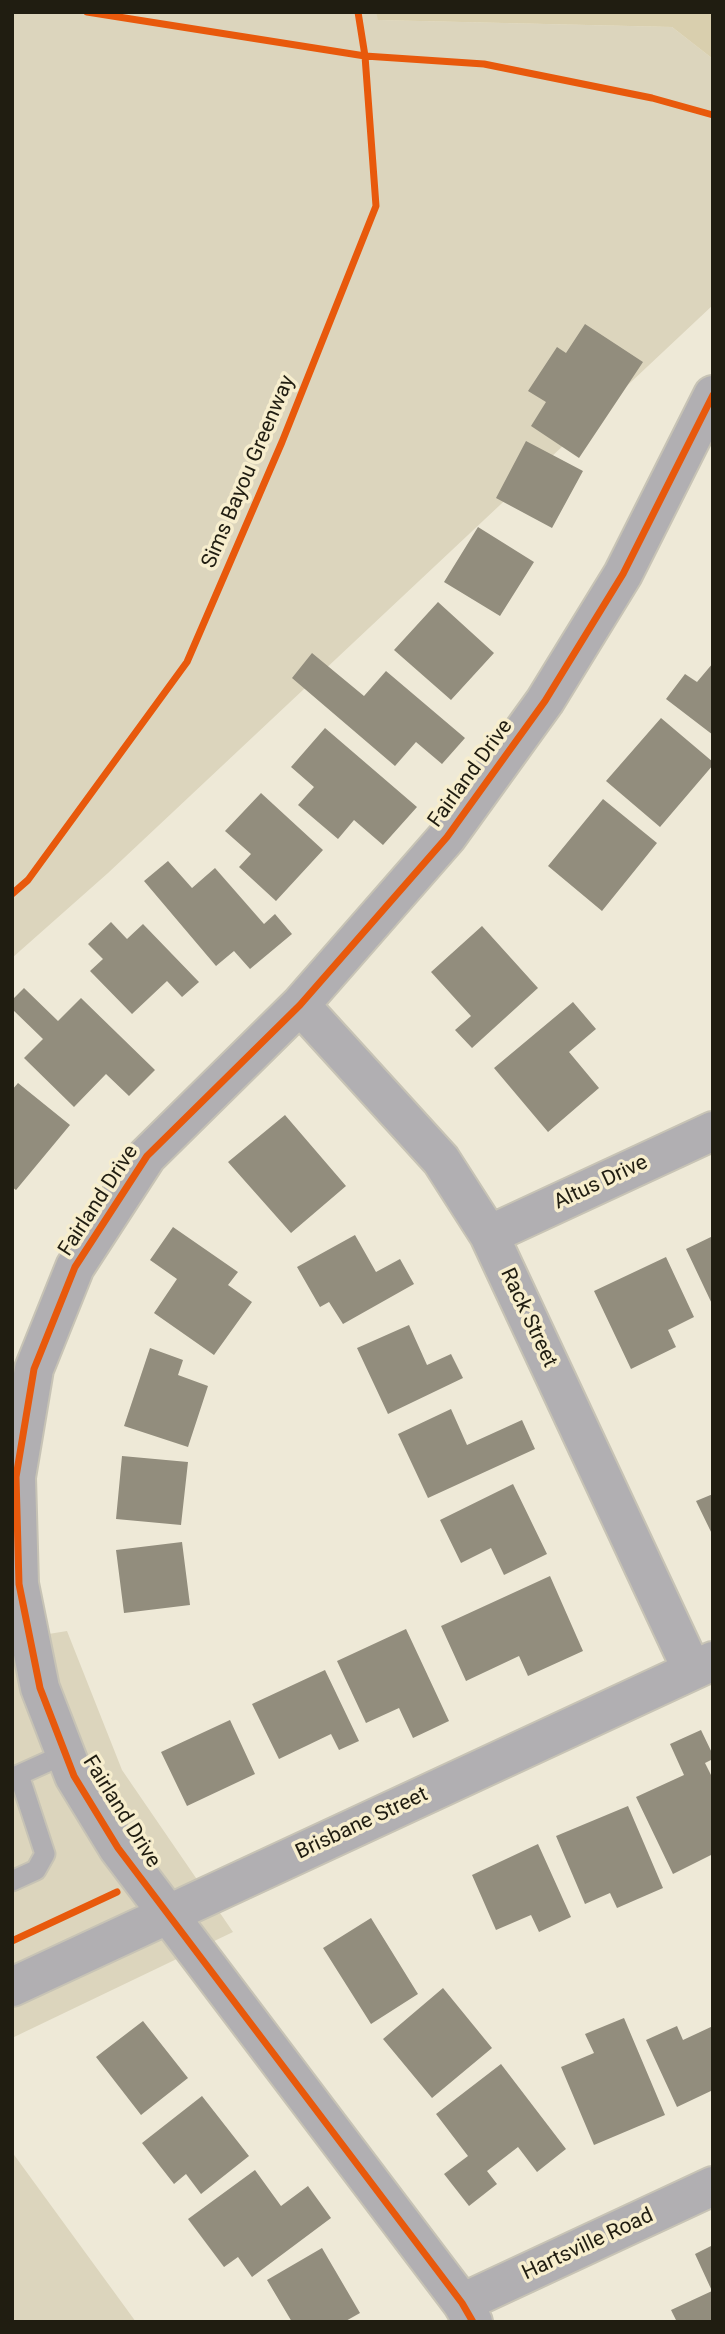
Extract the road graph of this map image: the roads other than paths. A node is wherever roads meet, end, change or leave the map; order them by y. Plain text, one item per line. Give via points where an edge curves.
1 (709, 410) edge
2 (300, 1005) junction
3 (713, 1131) edge
4 (489, 1235) junction
5 (702, 1666) edge
6 (65, 1754) junction
7 (16, 1776) edge
8 (12, 1881) edge
9 (169, 1914) junction
10 (12, 1987) edge
11 (713, 2186) edge
12 (468, 2312) edge

1 - 2 street, Fairland Drive via 623,573 545,701 447,837
2 - 4 street, Rack Street via 441,1160
2 - 6 street, Fairland Drive via 147,1156 75,1268 34,1369 16,1477 19,1584 40,1688
3 - 4 street, Altus Drive
4 - 5 street, Rack Street
5 - 9 street, Brisbane Street
6 - 7 lane
6 - 9 street, Fairland Drive via 118,1848
7 - 8 lane via 45,1854 36,1870
9 - 10 street, Brisbane Street
9 - 12 street, Fairland Drive
11 - 12 street, Hartsville Road

